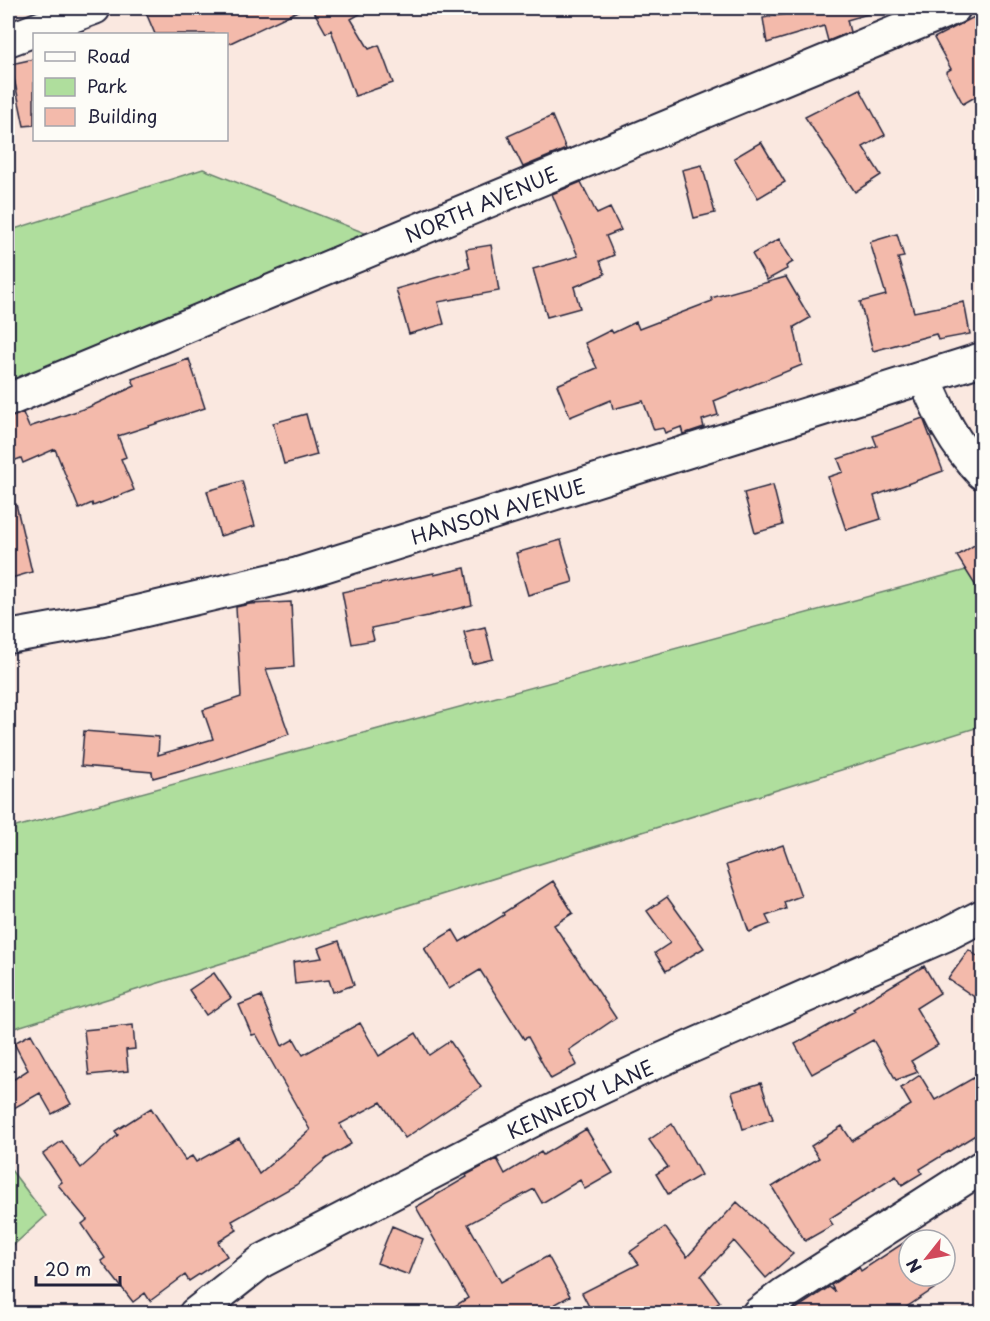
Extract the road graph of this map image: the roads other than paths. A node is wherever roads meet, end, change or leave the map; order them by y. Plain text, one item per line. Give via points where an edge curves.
1 (94, 8) edge
2 (954, 8) edge
3 (8, 40) edge
4 (982, 359) edge
5 (924, 377) junction
6 (8, 400) edge
7 (982, 473) edge
8 (8, 637) edge
9 (982, 915) edge
10 (982, 1167) edge
11 (195, 1314) edge
12 (758, 1314) edge

1 - 3 street
2 - 6 street, NORTH AVENUE
4 - 5 street, HANSON AVENUE
5 - 7 street via 947,430
5 - 8 street, HANSON AVENUE via 298,574 103,620
9 - 11 street, KENNEDY LANE via 543,1114 262,1261
10 - 12 street via 784,1293

